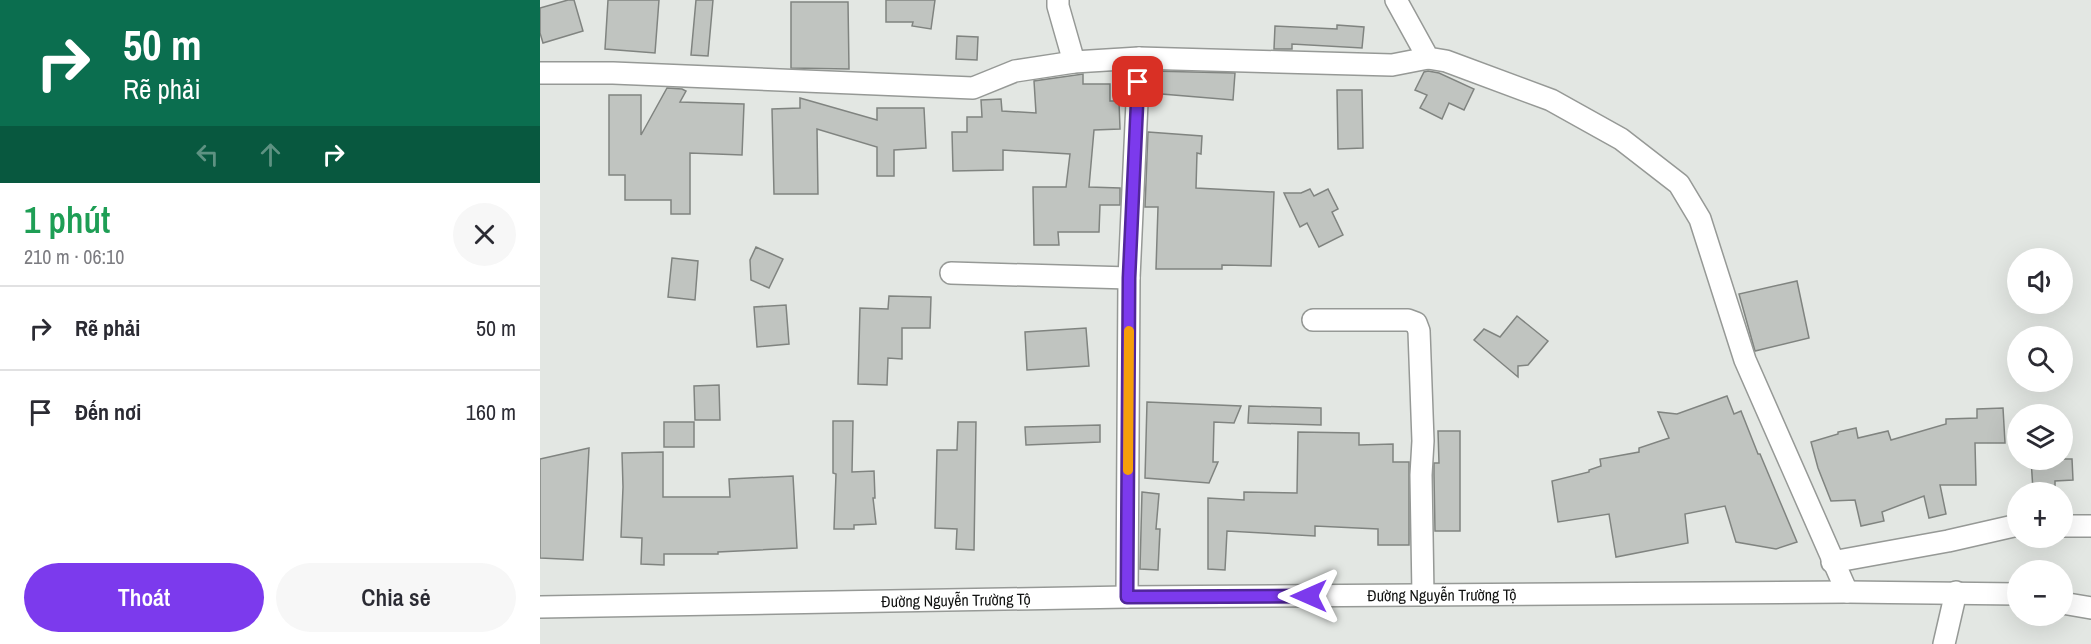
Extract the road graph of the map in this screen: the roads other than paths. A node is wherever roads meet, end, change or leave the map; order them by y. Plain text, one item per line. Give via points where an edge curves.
1 (1058, 0) edge
2 (1396, 0) edge
3 (1139, 58) junction
4 (1428, 58) junction
5 (1074, 62) junction
6 (540, 73) edge
7 (951, 273) dead end
8 (1129, 278) junction
9 (1313, 320) dead end
10 (2073, 526) edge
11 (2091, 526) edge
12 (2007, 528) edge
13 (1832, 562) junction
14 (1847, 592) junction
15 (1956, 592) junction
16 (2007, 594) edge
17 (1423, 595) junction
18 (1127, 597) junction
19 (2073, 605) edge
20 (540, 607) edge
21 (2091, 608) edge
22 (1944, 644) edge

1 - 5 street
2 - 4 street
3 - 4 street via 1392,65
3 - 5 street
3 - 8 street
4 - 13 street via 1551,100 1621,139 1679,184 1700,219 1745,360
5 - 6 street via 1015,71 973,88
7 - 8 street
8 - 18 street
9 - 17 street via 1416,323 1423,441
10 - 11 street
12 - 13 street
13 - 14 street
14 - 15 street, Đường Nguyễn Trường Tộ
14 - 17 street, Đường Nguyễn Trường Tộ
15 - 16 street, Đường Nguyễn Trường Tộ
15 - 22 street
17 - 18 street, Đường Nguyễn Trường Tộ
18 - 20 street, Đường Nguyễn Trường Tộ
19 - 21 street

